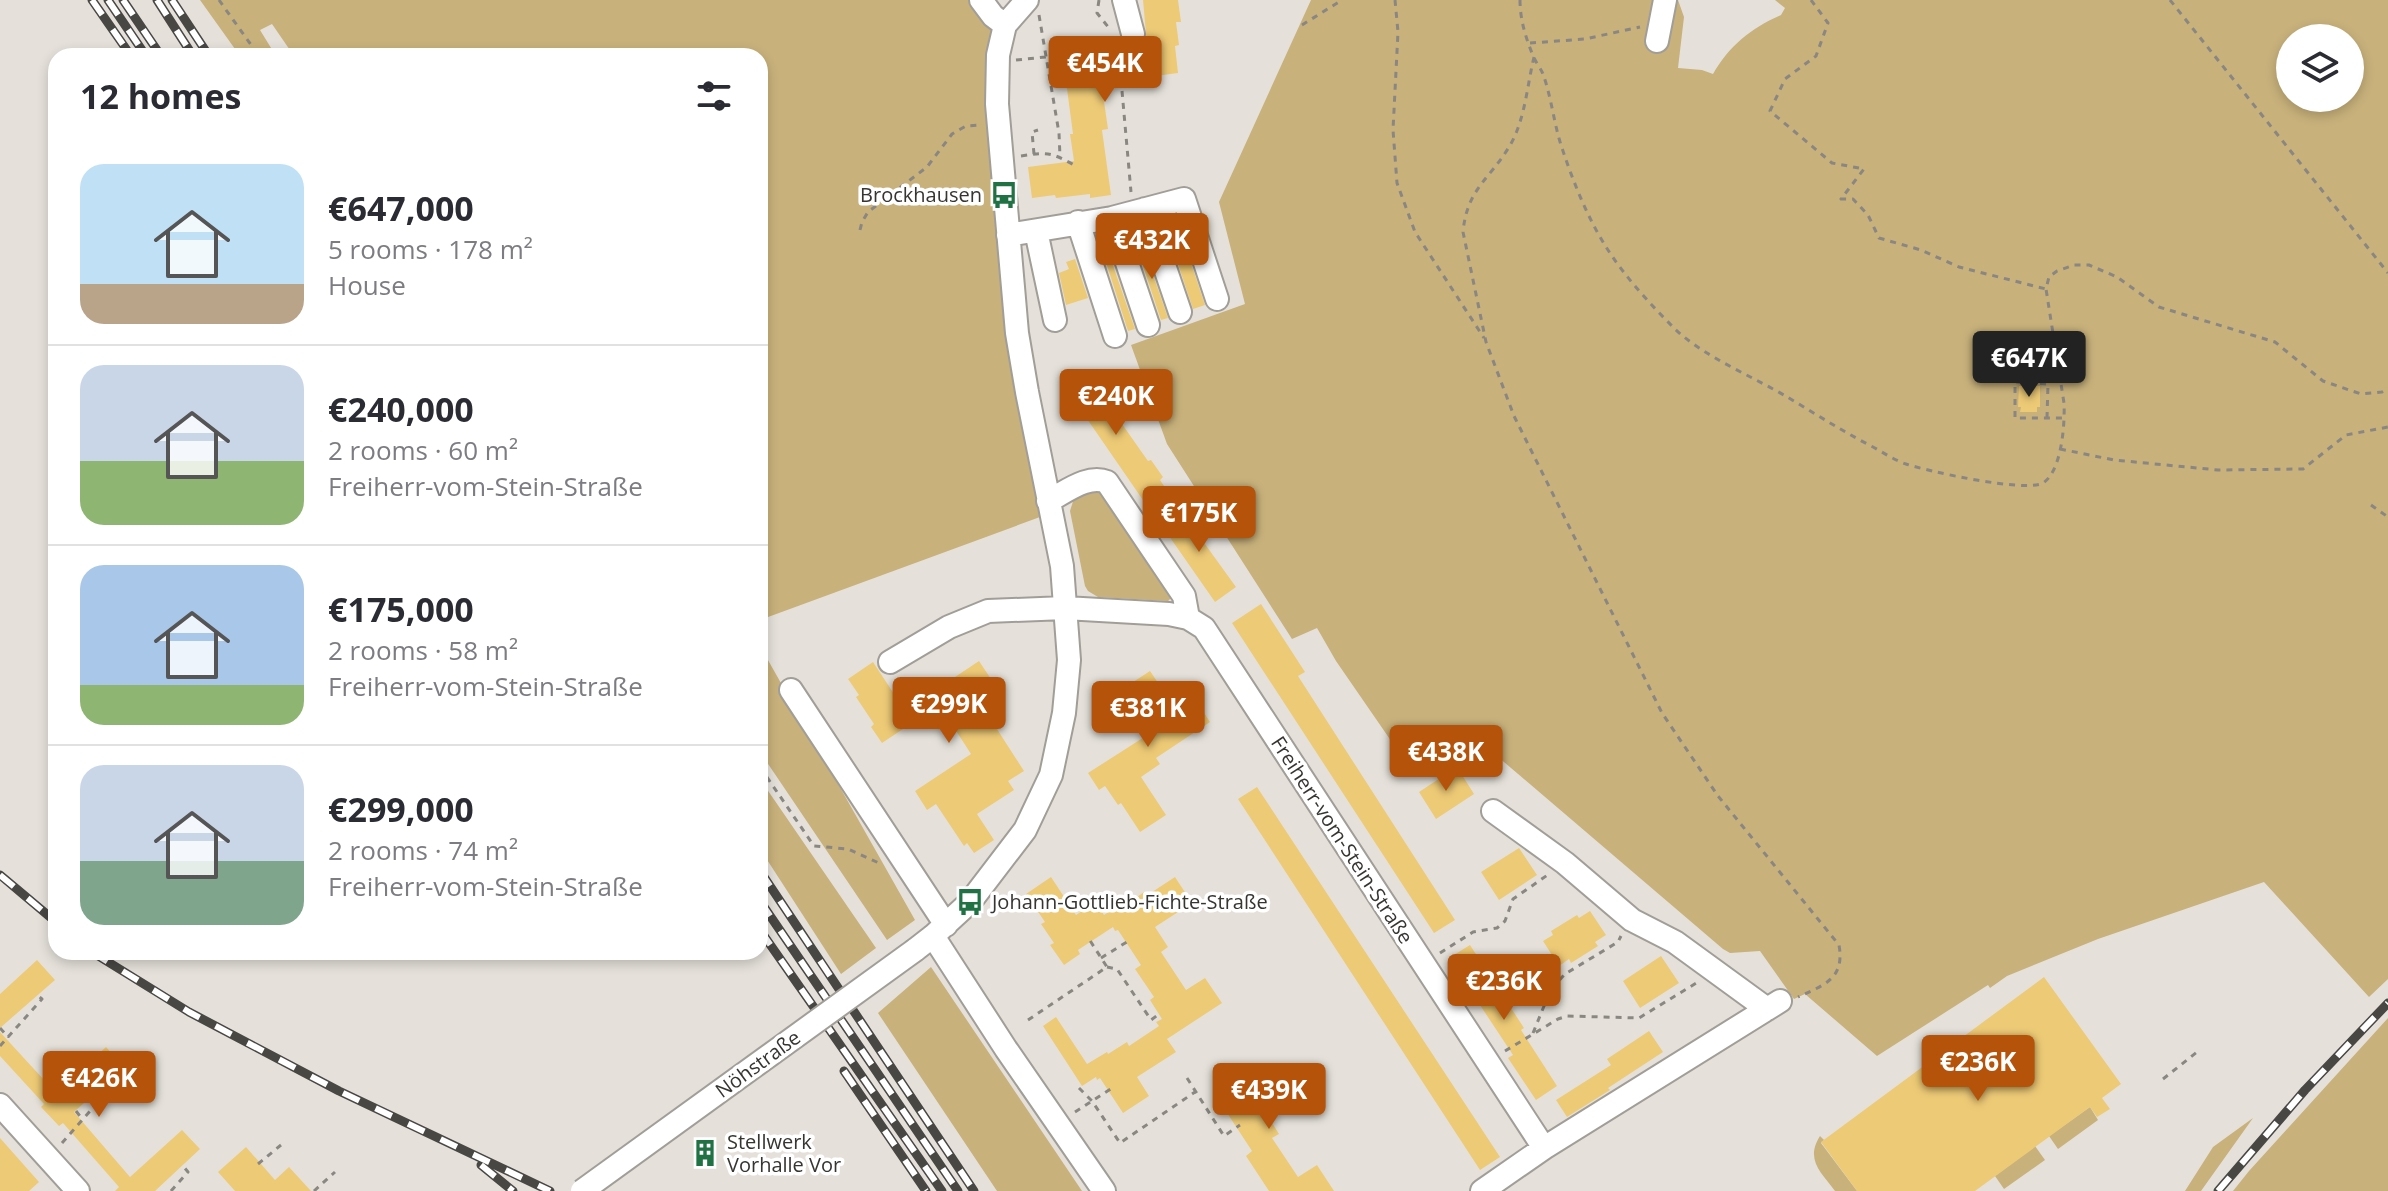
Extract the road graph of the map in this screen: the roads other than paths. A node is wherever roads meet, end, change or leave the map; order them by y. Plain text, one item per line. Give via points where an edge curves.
1 (981, 0) edge
2 (1124, 0) edge
3 (1665, 0) edge
4 (1033, 6) edge
5 (1005, 25) junction
6 (1658, 32) road end
7 (1133, 34) dead end
8 (1130, 213) junction
9 (1078, 222) junction
10 (1036, 231) junction
11 (1008, 235) junction
12 (1217, 299) dead end
13 (1180, 312) dead end
14 (1055, 320) dead end
15 (1148, 325) dead end
16 (1115, 336) dead end
17 (1048, 501) junction
18 (1065, 608) junction
19 (1188, 618) junction
20 (890, 662) dead end
21 (791, 690) dead end
22 (1493, 811) dead end
23 (940, 930) junction
24 (0, 1105) edge
25 (1544, 1148) junction
26 (78, 1191) edge
27 (582, 1191) edge
28 (1104, 1191) edge
29 (1482, 1191) edge

1 - 5 street
2 - 7 street
3 - 6 street
4 - 5 street
5 - 11 street via 997,104
8 - 9 street
8 - 12 street via 1184,199
8 - 13 street
8 - 15 street
9 - 10 street
9 - 16 street
10 - 11 street
10 - 14 street
11 - 17 street via 1020,348
17 - 18 street
17 - 19 street, Freiherr-vom-Stein-Straße via 1087,481 1107,482 1184,596
18 - 19 street
18 - 20 street via 988,611
18 - 23 street via 1069,660 1051,775 1025,830 978,893
19 - 25 street, Freiherr-vom-Stein-Straße via 1204,628
21 - 23 street
22 - 25 street via 1632,920 1773,1005
23 - 27 street, Nöhstraße, bridge
23 - 28 street via 1006,1049
24 - 26 street
25 - 29 street

